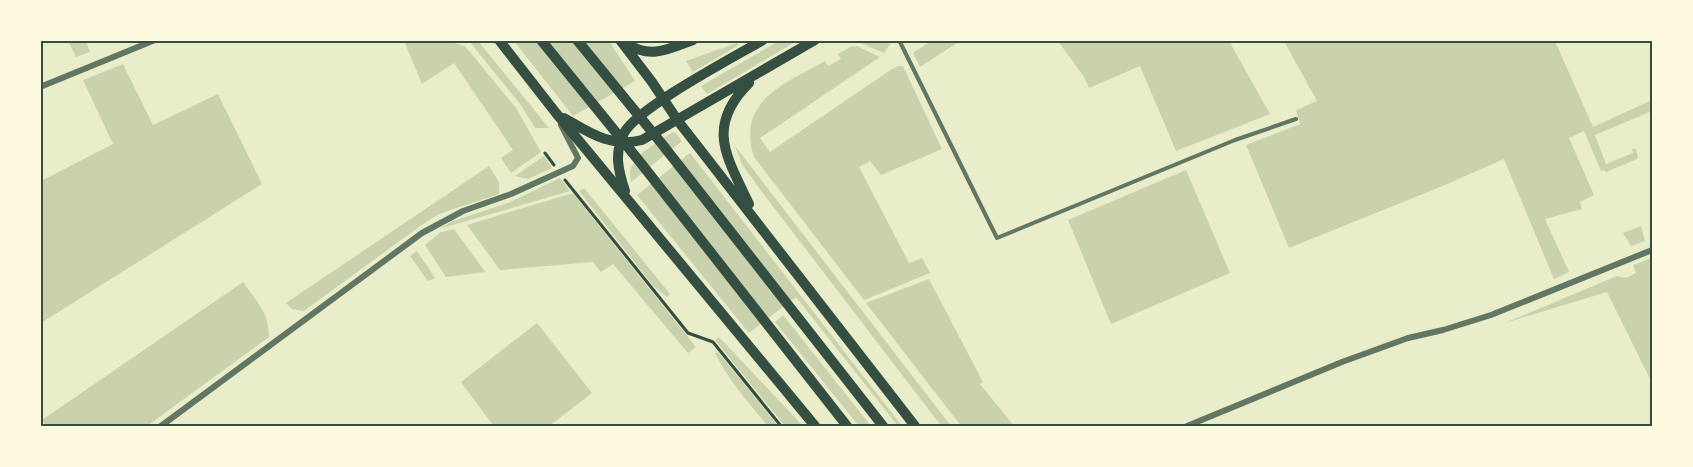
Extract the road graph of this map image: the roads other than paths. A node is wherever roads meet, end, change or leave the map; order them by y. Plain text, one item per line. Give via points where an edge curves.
1 (154, 40) edge
2 (500, 40) edge
3 (541, 40) edge
4 (577, 40) edge
5 (620, 40) edge
6 (693, 40) edge
7 (763, 40) edge
8 (815, 40) edge
9 (899, 40) edge
10 (759, 72) junction
11 (40, 87) edge
12 (664, 99) junction
13 (556, 113) junction
14 (1296, 119) dead end
15 (678, 121) junction
16 (620, 144) junction
17 (627, 197) junction
18 (758, 223) junction
19 (1653, 250) edge
20 (161, 426) edge
21 (815, 426) edge
22 (847, 426) edge
23 (883, 426) edge
24 (915, 426) edge
25 (1187, 426) edge

1 - 11 street
2 - 13 main road
3 - 22 main road
4 - 23 main road
5 - 6 main road via 638,51 656,52
5 - 12 main road
7 - 12 main road
8 - 10 main road
9 - 14 lane via 996,238
10 - 15 main road
10 - 18 main road via 728,110 723,130 724,149
12 - 15 main road
12 - 16 main road via 629,125
13 - 16 main road
13 - 17 main road
13 - 20 street via 578,158 573,166 463,211 422,233
15 - 16 main road via 649,138
15 - 18 main road
16 - 17 main road via 617,168
17 - 21 main road
18 - 24 main road
19 - 25 street via 1491,315 1408,338 1342,362

